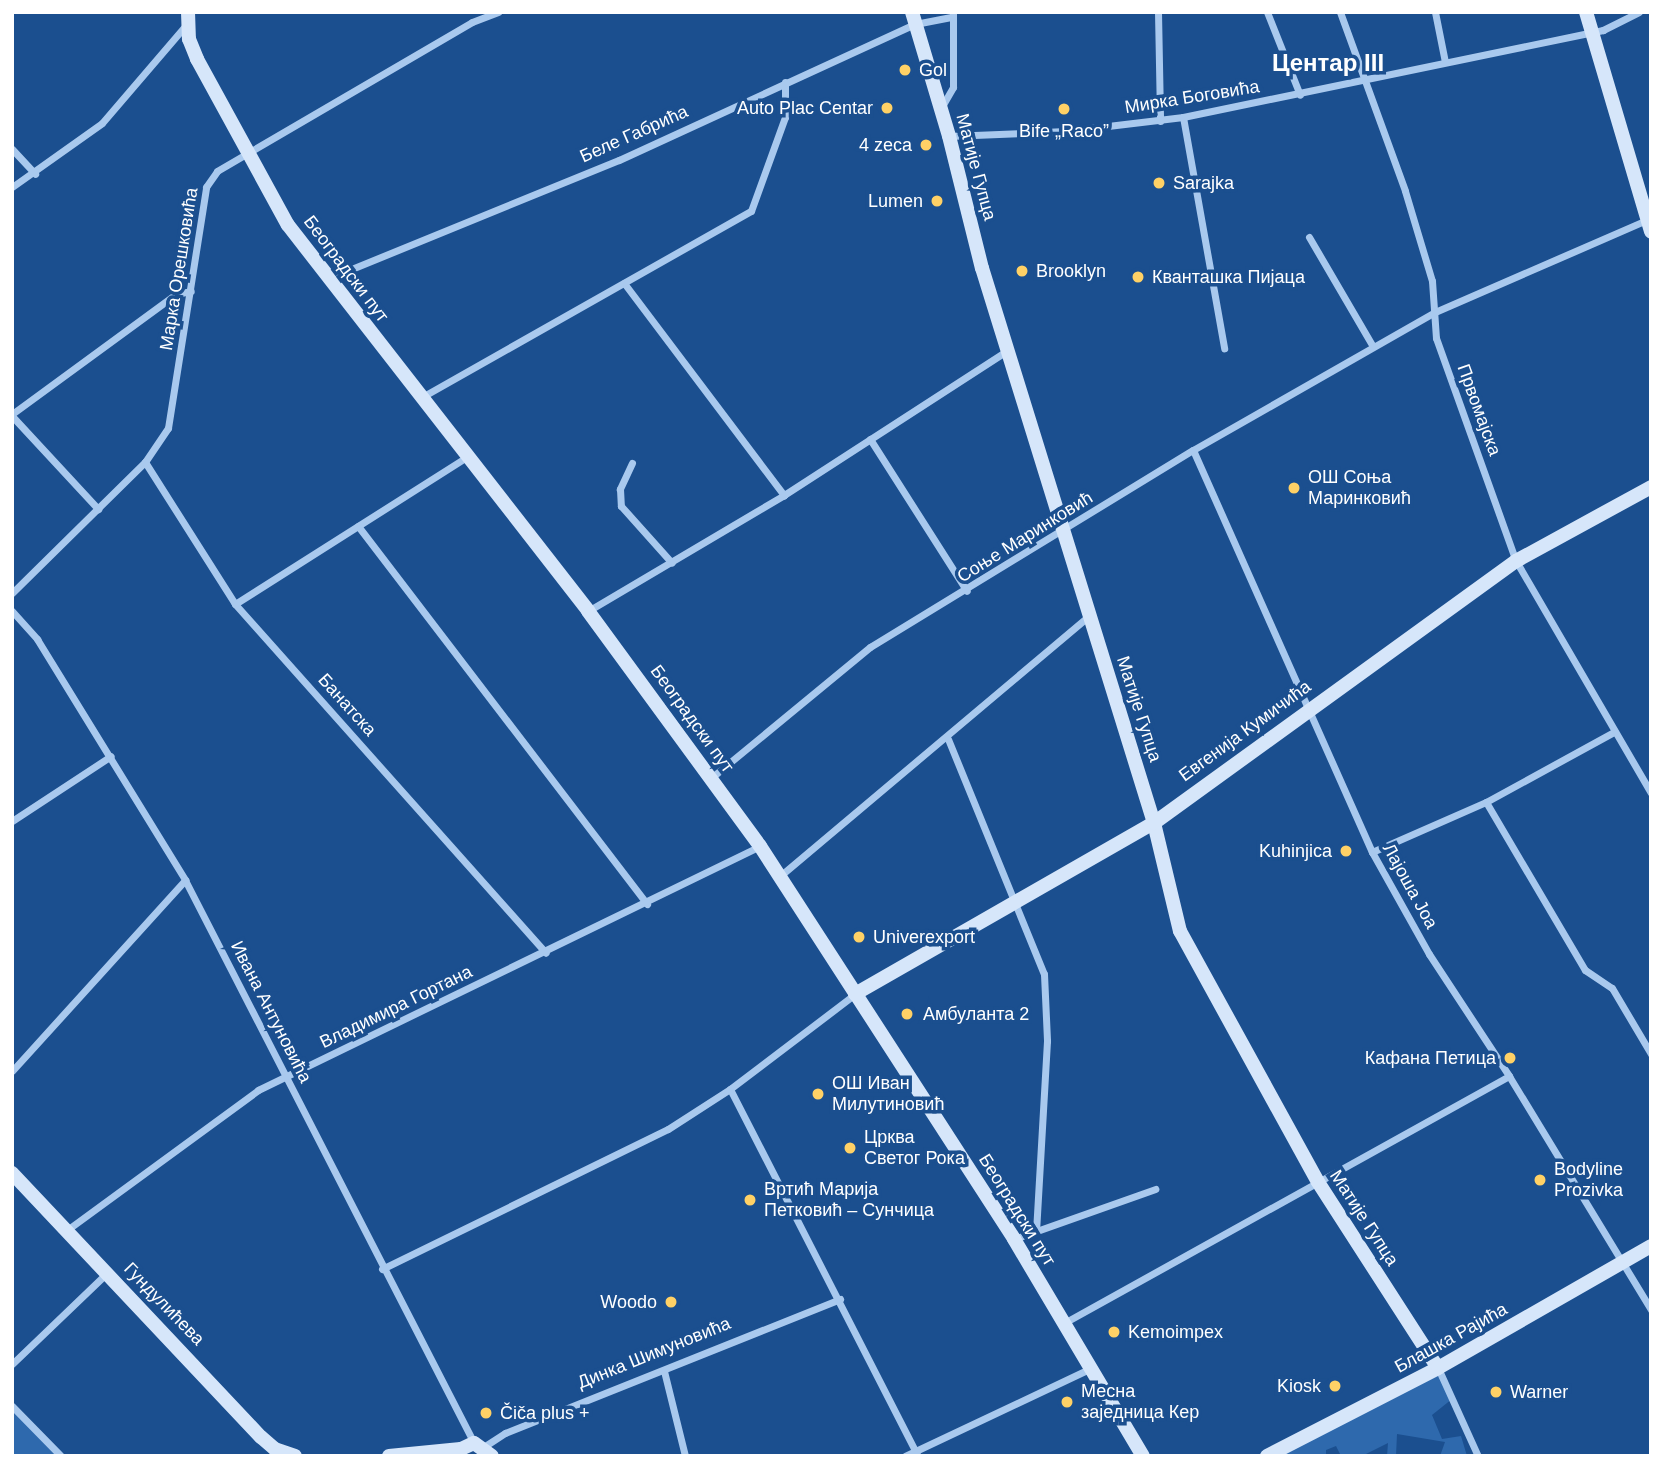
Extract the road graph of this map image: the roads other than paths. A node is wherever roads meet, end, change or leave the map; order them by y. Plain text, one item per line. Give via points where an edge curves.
1 (498, 12) edge
2 (1158, 12) edge
3 (1267, 12) edge
4 (1340, 12) edge
5 (1435, 12) edge
6 (1586, 12) edge
7 (1639, 12) edge
8 (953, 15) edge
9 (187, 18) edge
10 (913, 18) edge
11 (1591, 33) junction
12 (1445, 62) junction
13 (1365, 80) junction
14 (785, 82) junction
15 (1300, 95) junction
16 (941, 108) junction
17 (1183, 117) junction
18 (1160, 121) junction
19 (949, 136) junction
20 (12, 149) edge
21 (245, 152) junction
22 (35, 174) junction
23 (12, 187) edge
24 (1650, 223) edge
25 (1309, 237) dead end
26 (326, 279) junction
27 (624, 283) junction
28 (191, 291) junction
29 (1435, 312) junction
30 (1372, 345) junction
31 (1224, 348) dead end
32 (1007, 351) junction
33 (421, 397) junction
34 (12, 415) edge
35 (870, 439) junction
36 (1193, 450) junction
37 (468, 456) junction
38 (145, 462) junction
39 (632, 463) dead end
40 (1651, 487) edge
41 (784, 495) junction
42 (98, 509) junction
43 (358, 526) junction
44 (1066, 531) junction
45 (1516, 561) junction
46 (672, 564) junction
47 (967, 591) junction
48 (12, 593) edge
49 (235, 604) junction
50 (12, 611) edge
51 (588, 611) junction
52 (1089, 616) junction
53 (1306, 709) junction
54 (1614, 732) junction
55 (948, 739) junction
56 (111, 756) junction
57 (711, 778) junction
58 (1651, 793) edge
59 (1486, 802) junction
60 (12, 821) edge
61 (1154, 823) junction
62 (760, 846) junction
63 (1373, 852) junction
64 (779, 877) junction
65 (185, 880) junction
66 (1018, 902) junction
67 (647, 904) junction
68 (547, 953) junction
69 (855, 994) junction
70 (1651, 1054) edge
71 (12, 1071) edge
72 (1509, 1076) junction
73 (287, 1078) junction
74 (730, 1089) junction
75 (12, 1173) edge
76 (1318, 1182) junction
77 (1155, 1189) dead end
78 (1036, 1229) junction
79 (67, 1230) junction
80 (1014, 1239) junction
81 (1651, 1246) edge
82 (1623, 1263) junction
83 (382, 1269) junction
84 (107, 1273) junction
85 (840, 1299) junction
86 (1651, 1310) edge
87 (1063, 1323) junction
88 (12, 1364) edge
89 (1091, 1368) junction
90 (1438, 1368) junction
91 (664, 1371) junction
92 (12, 1406) edge
93 (474, 1450) edge
94 (917, 1453) edge
95 (435, 1454) edge
96 (292, 1455) edge
97 (61, 1456) edge
98 (389, 1456) edge
99 (685, 1456) edge
100 (905, 1456) edge
101 (1143, 1456) edge
102 (1267, 1456) edge
103 (1478, 1456) edge

1 - 21 street, Марка Орешковића via 472,22
2 - 18 street
3 - 15 street
4 - 13 street, Првомајска
5 - 12 street
6 - 11 street
7 - 11 street, Мирка Боговића
8 - 10 street, Беле Габрића
8 - 16 street via 954,87
9 - 21 street, Београдски пут via 197,59
9 - 22 street via 102,123
10 - 14 street, Беле Габрића
10 - 16 street, Матије Гупца
11 - 12 street, Мирка Боговића
11 - 24 street
12 - 13 street, Мирка Боговића
13 - 15 street, Мирка Боговића
13 - 29 street, Првомајска via 1405,191 1432,281
14 - 26 street, Беле Габрића via 619,160
14 - 27 street via 785,117 751,211
15 - 17 street, Мирка Боговића
16 - 19 street, Матије Гупца
17 - 18 street, Мирка Боговића
17 - 31 street
18 - 19 street, Мирка Боговића
19 - 32 street, Матије Гупца
20 - 22 street
21 - 26 street, Београдски пут
21 - 28 street, Марка Орешковића via 217,171 206,187
22 - 23 street
24 - 29 street, Соње Маринковић
25 - 30 street
26 - 33 street, Београдски пут
27 - 33 street
27 - 41 street
28 - 34 street via 176,294
28 - 38 street, Марка Орешковића via 168,428
29 - 30 street, Соње Маринковић
29 - 45 street, Првомајска via 1436,338
30 - 36 street, Соње Маринковић
32 - 35 street
32 - 44 street, Матије Гупца
33 - 37 street, Београдски пут
34 - 42 street
35 - 41 street
35 - 47 street
36 - 44 street, Соње Маринковић
36 - 53 street, Лајоша Јоа
37 - 43 street
37 - 51 street, Београдски пут
38 - 42 street, Марка Орешковића
38 - 49 street, Банатска
39 - 46 street via 620,489 621,506
40 - 45 street, Евгенија Кумичића
41 - 46 street
42 - 48 street, Марка Орешковића
43 - 49 street
43 - 67 street
44 - 47 street, Соње Маринковић
44 - 52 street, Матије Гупца
45 - 53 street, Евгенија Кумичића
45 - 54 street, Првомајска
46 - 51 street
47 - 57 street, Соње Маринковић via 870,648
49 - 68 street, Банатска
50 - 56 street, Ивана Антуновића via 37,639
51 - 57 street, Београдски пут
52 - 55 street
52 - 61 street, Матије Гупца
53 - 61 street, Евгенија Кумичића
53 - 63 street, Лајоша Јоа
54 - 58 street, Првомајска
54 - 59 street
55 - 64 street
55 - 66 street
56 - 60 street
56 - 65 street, Ивана Антуновића
57 - 62 street, Београдски пут
59 - 63 street
59 - 70 street via 1585,970 1612,988
61 - 66 street, Евгенија Кумичића
61 - 76 street, Матије Гупца via 1169,899 1194,962
62 - 64 street, Београдски пут
62 - 67 street, Владимира Гортана
63 - 72 street, Лајоша Јоа via 1429,954
64 - 69 street, Београдски пут
65 - 71 street
65 - 73 street, Ивана Антуновића
66 - 69 street, Евгенија Кумичића
66 - 78 street via 1038,952 1048,1002
67 - 68 street, Владимира Гортана
68 - 73 street, Владимира Гортана
69 - 74 street
69 - 80 street, Београдски пут
72 - 76 street
72 - 82 street, Лајоша Јоа
73 - 79 street, Владимира Гортана via 242,1099
73 - 83 street, Ивана Антуновића
74 - 83 street via 668,1129
74 - 85 street
75 - 79 street, Гундулићева
76 - 87 street
76 - 90 street, Матије Гупца
77 - 78 street via 1079,1219
78 - 80 street
79 - 84 street, Гундулићева
80 - 87 street, Београдски пут
81 - 82 street, Блашка Рајића
82 - 86 street, Лајоша Јоа
82 - 90 street, Блашка Рајића
83 - 93 street, Ивана Антуновића
84 - 88 street
84 - 96 street, Гундулићева via 261,1437
85 - 91 street, Динка Шимуновића
85 - 94 street
87 - 89 street, Београдски пут
89 - 94 street
89 - 101 street, Београдски пут
90 - 102 street, Блашка Рајића
90 - 103 street
91 - 93 street, Динка Шимуновића via 505,1433
91 - 99 street
92 - 97 street
93 - 95 street
94 - 100 street
95 - 98 street

